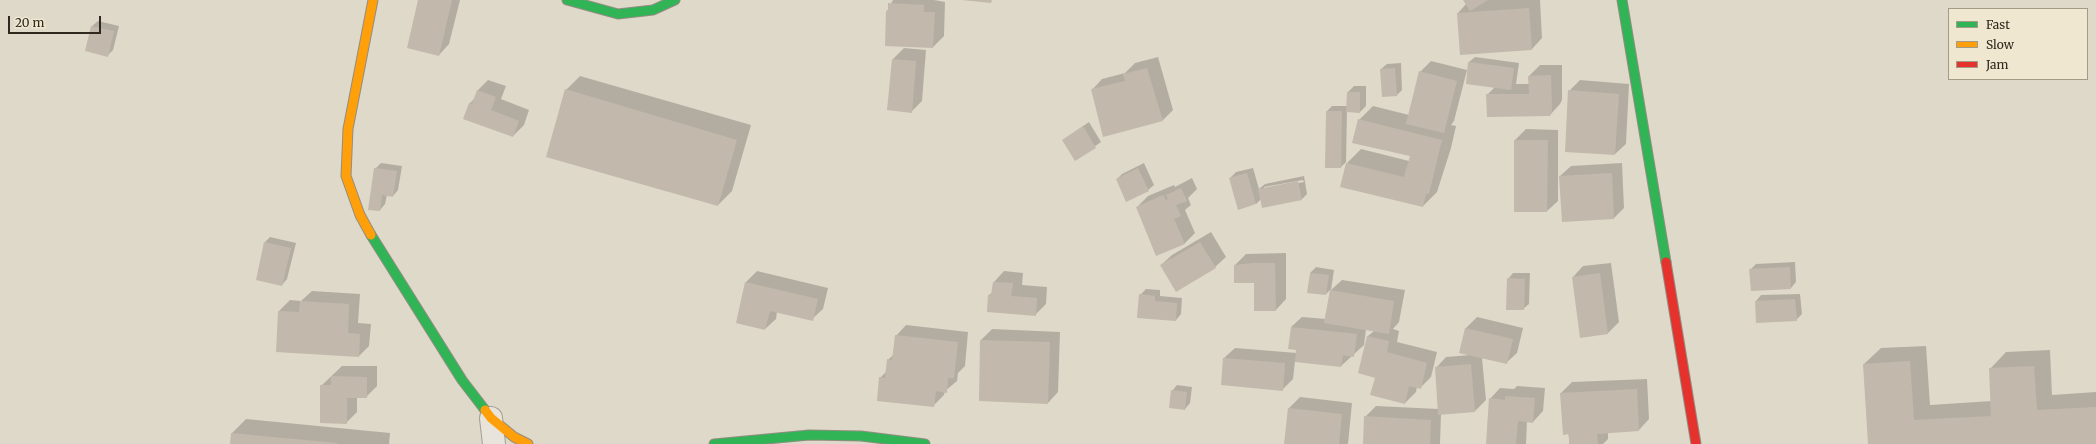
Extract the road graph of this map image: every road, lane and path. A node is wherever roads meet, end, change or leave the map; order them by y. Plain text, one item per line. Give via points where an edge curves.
1 (373, 0) edge
2 (568, 0) edge
3 (675, 0) edge
4 (1622, 0) edge
5 (491, 418) junction
6 (494, 444) edge
7 (528, 444) edge
8 (714, 444) edge
9 (925, 444) edge
10 (1696, 444) edge

1 - 5 street via 348,129 346,176 360,215 379,249 462,380
2 - 3 street via 618,14 653,10
4 - 10 street
5 - 6 street
5 - 7 street via 514,437
8 - 9 street via 809,435 861,436

